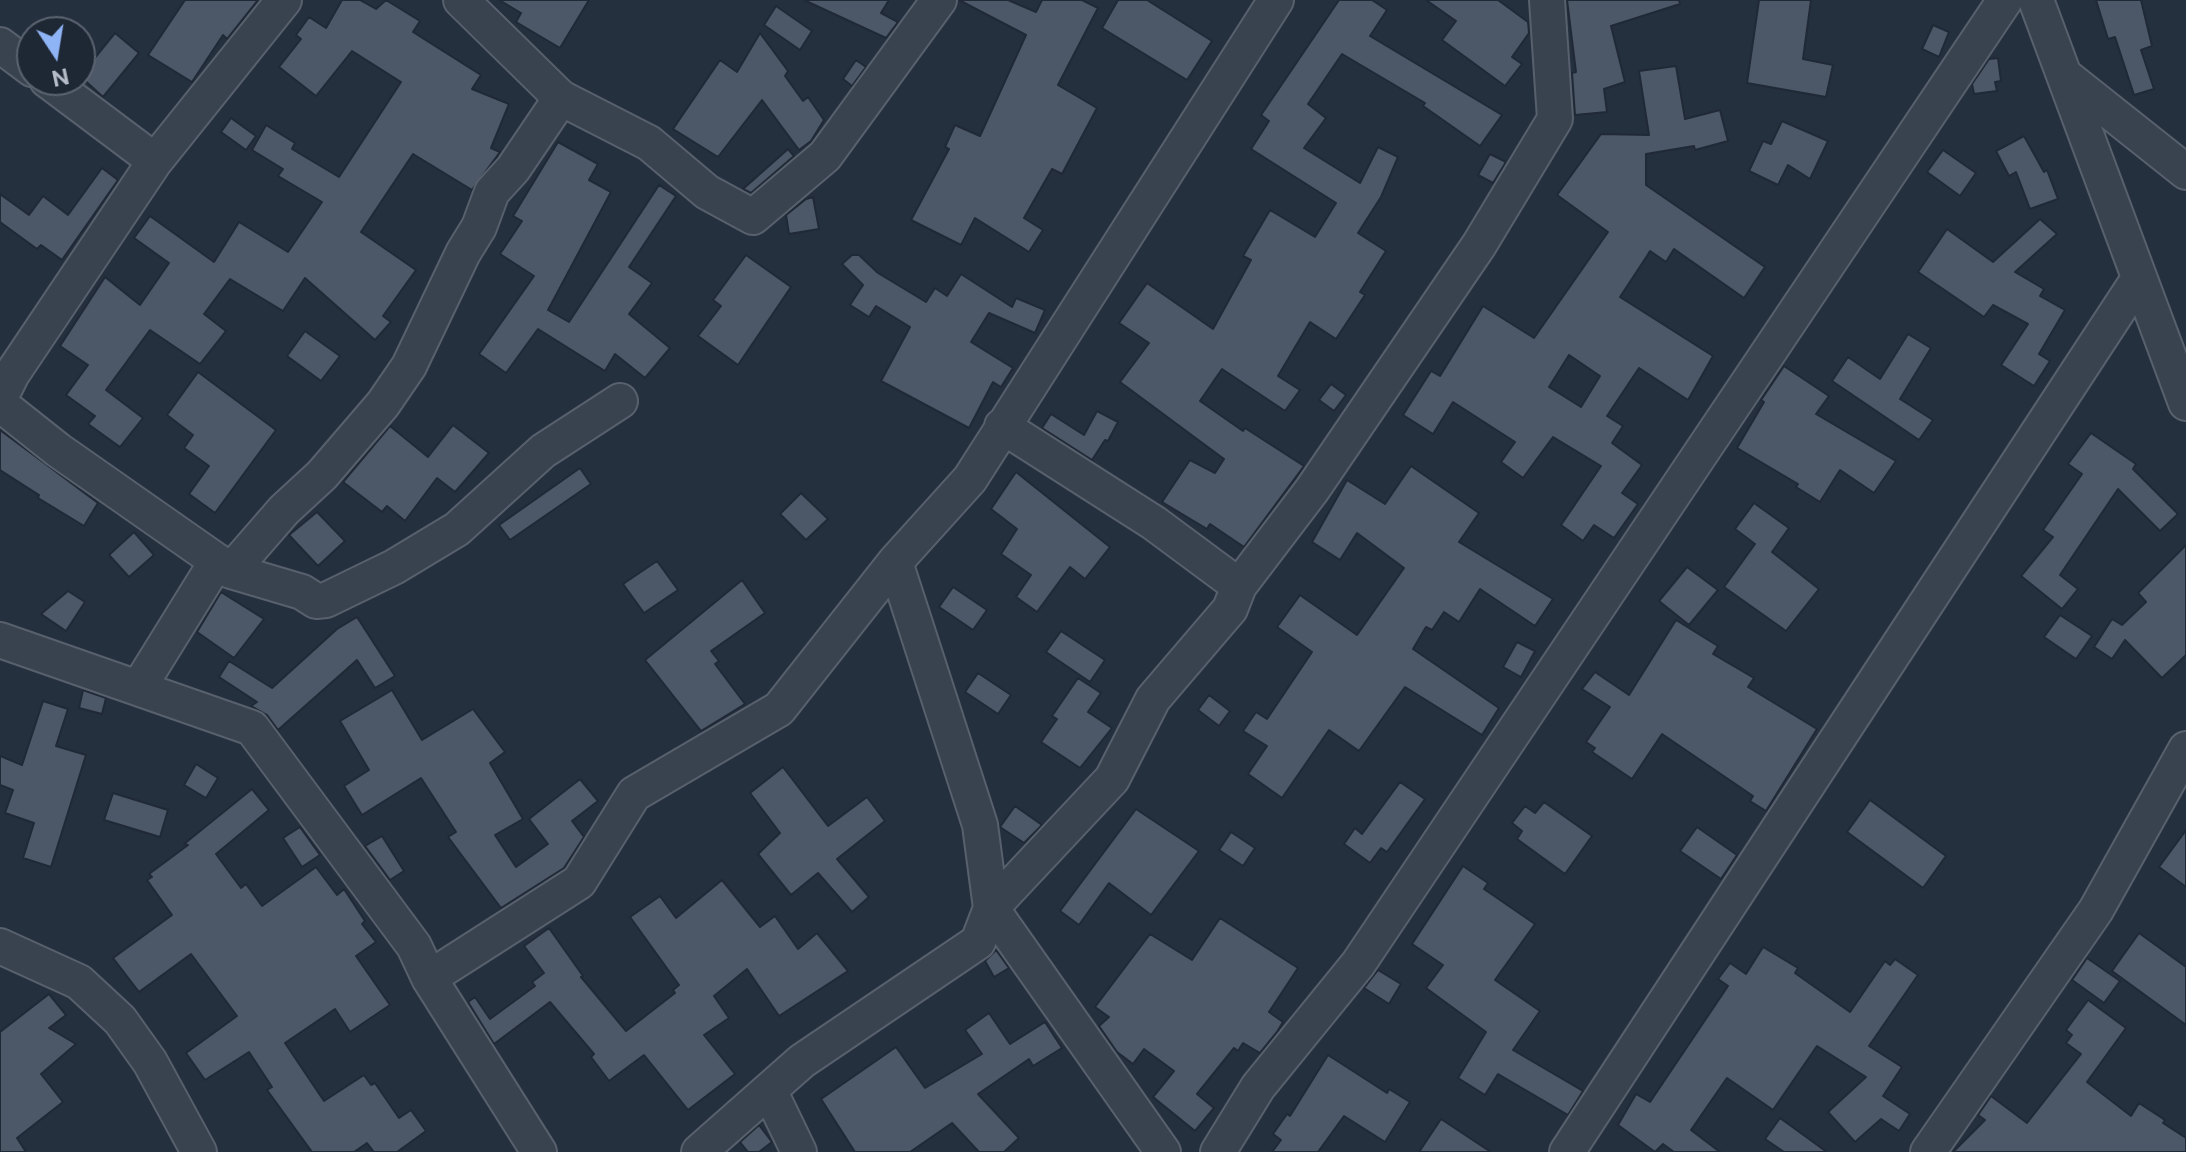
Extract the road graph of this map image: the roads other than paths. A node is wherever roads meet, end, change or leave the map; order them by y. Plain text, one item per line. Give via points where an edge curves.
1 (284, 0) edge
2 (461, 0) edge
3 (939, 0) edge
4 (1276, 0) edge
5 (1547, 0) edge
6 (2005, 0) edge
7 (2036, 0) edge
8 (2063, 75) junction
9 (68, 96) edge
10 (561, 98) junction
11 (155, 161) junction
12 (2186, 172) edge
13 (2138, 280) junction
14 (0, 401) edge
15 (620, 401) dead end
16 (2186, 403) edge
17 (1002, 426) junction
18 (895, 562) junction
19 (224, 566) junction
20 (1239, 586) junction
21 (0, 640) edge
22 (139, 687) junction
23 (2186, 749) edge
24 (991, 908) junction
25 (0, 946) edge
26 (429, 978) junction
27 (770, 1092) junction
28 (199, 1152) edge
29 (539, 1152) edge
30 (699, 1152) edge
31 (799, 1152) edge
32 (1163, 1152) edge
33 (1218, 1152) edge
34 (1567, 1152) edge
35 (1928, 1152) edge

1 - 11 street
2 - 10 street
3 - 10 street via 825,156 753,217 707,192 649,143
4 - 17 street
5 - 20 street via 1555,119 1479,245 1312,490
6 - 33 street via 1358,964 1258,1087
7 - 8 street
8 - 12 street
8 - 13 street
9 - 11 street
10 - 19 street via 492,192 409,366 383,404 322,475
11 - 14 street via 12,374
13 - 16 street
13 - 34 street
14 - 19 street via 58,450
15 - 19 street via 543,451 457,529 326,600 316,601
17 - 18 street via 970,479
17 - 20 street via 1154,523
18 - 24 street via 980,825
18 - 26 street via 779,709 634,794 579,882
19 - 22 street
20 - 24 street via 1230,609 1153,699 1112,779
21 - 22 street
22 - 26 street via 252,728 378,892
23 - 35 street via 2096,910
24 - 27 street via 978,942 802,1061
24 - 32 street
25 - 28 street via 79,982 120,1020 150,1062
26 - 29 street
27 - 30 street
27 - 31 street

